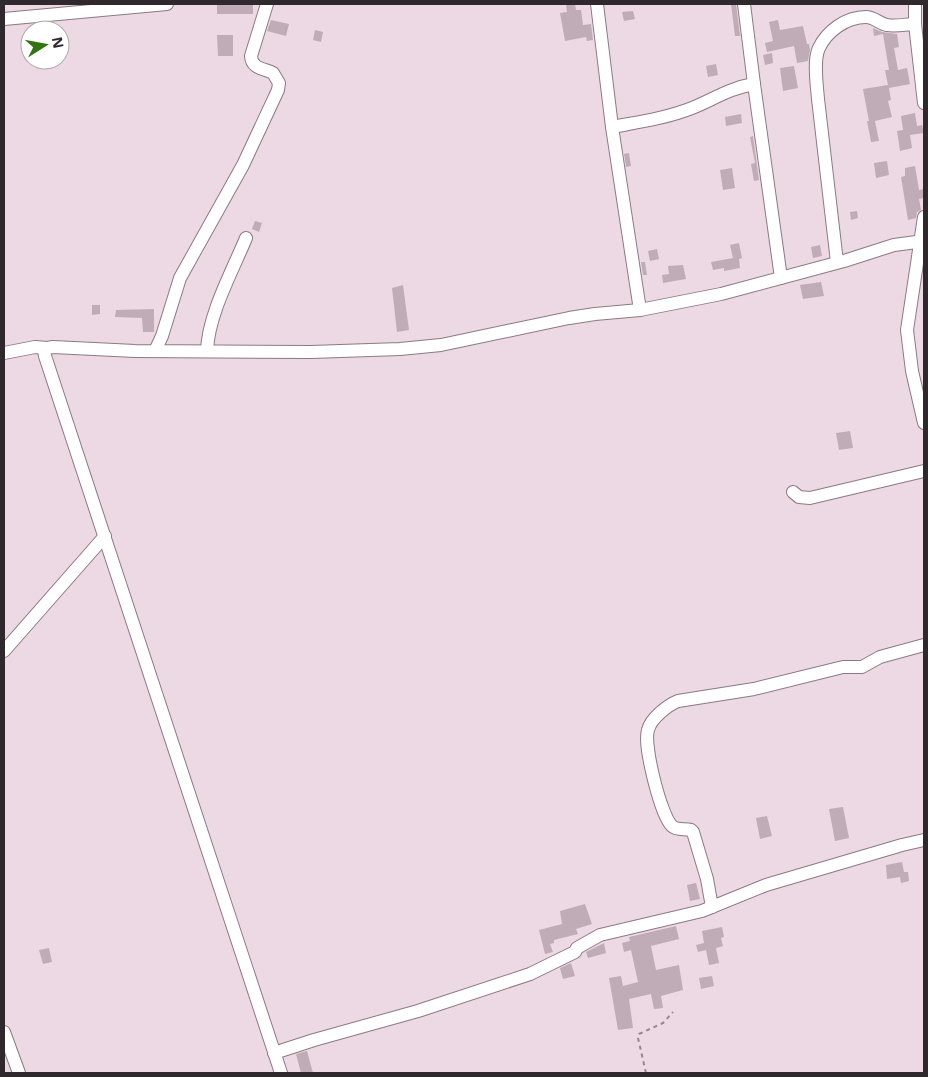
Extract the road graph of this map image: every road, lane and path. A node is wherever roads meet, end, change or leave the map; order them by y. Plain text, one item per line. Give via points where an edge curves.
1 (168, 4) edge
2 (267, 4) edge
3 (597, 4) edge
4 (744, 4) edge
5 (917, 15) edge
6 (4, 19) edge
7 (754, 84) junction
8 (924, 103) edge
9 (612, 127) junction
10 (924, 217) edge
11 (246, 238) dead end
12 (922, 241) edge
13 (837, 262) junction
14 (781, 278) junction
15 (640, 310) junction
16 (46, 348) junction
17 (155, 351) junction
18 (207, 351) junction
19 (4, 353) edge
20 (924, 423) edge
21 (924, 471) edge
22 (793, 492) dead end
23 (105, 536) junction
24 (924, 645) edge
25 (4, 651) edge
26 (924, 840) edge
27 (712, 907) junction
28 (673, 1012) dead end
29 (4, 1032) edge
30 (274, 1053) junction
31 (19, 1073) edge
32 (281, 1073) edge
33 (646, 1073) edge

1 - 6 street
2 - 17 street via 251,63 273,73 279,83 278,90 243,165 180,278
3 - 9 street
4 - 7 street
5 - 8 street
5 - 13 street via 888,25 867,16 838,25 818,49 818,99
7 - 9 street via 727,91 666,116
7 - 14 street
9 - 15 street
10 - 12 street
11 - 18 street via 219,300 208,333
12 - 13 street via 894,245
12 - 20 street via 907,330
13 - 14 street
14 - 15 street
15 - 18 street via 595,314 416,347 311,352
16 - 17 street
16 - 19 street
16 - 23 street via 44,356
17 - 18 street
21 - 22 street via 810,498 799,497
23 - 25 street
23 - 30 street
24 - 27 street via 880,657 862,667 843,667 754,689 678,701 668,706 648,729 654,781 672,826 693,832
26 - 27 street via 766,885
27 - 30 street via 600,934 575,952 530,974
28 - 33 path via 663,1023 639,1034
29 - 31 street
30 - 32 street

